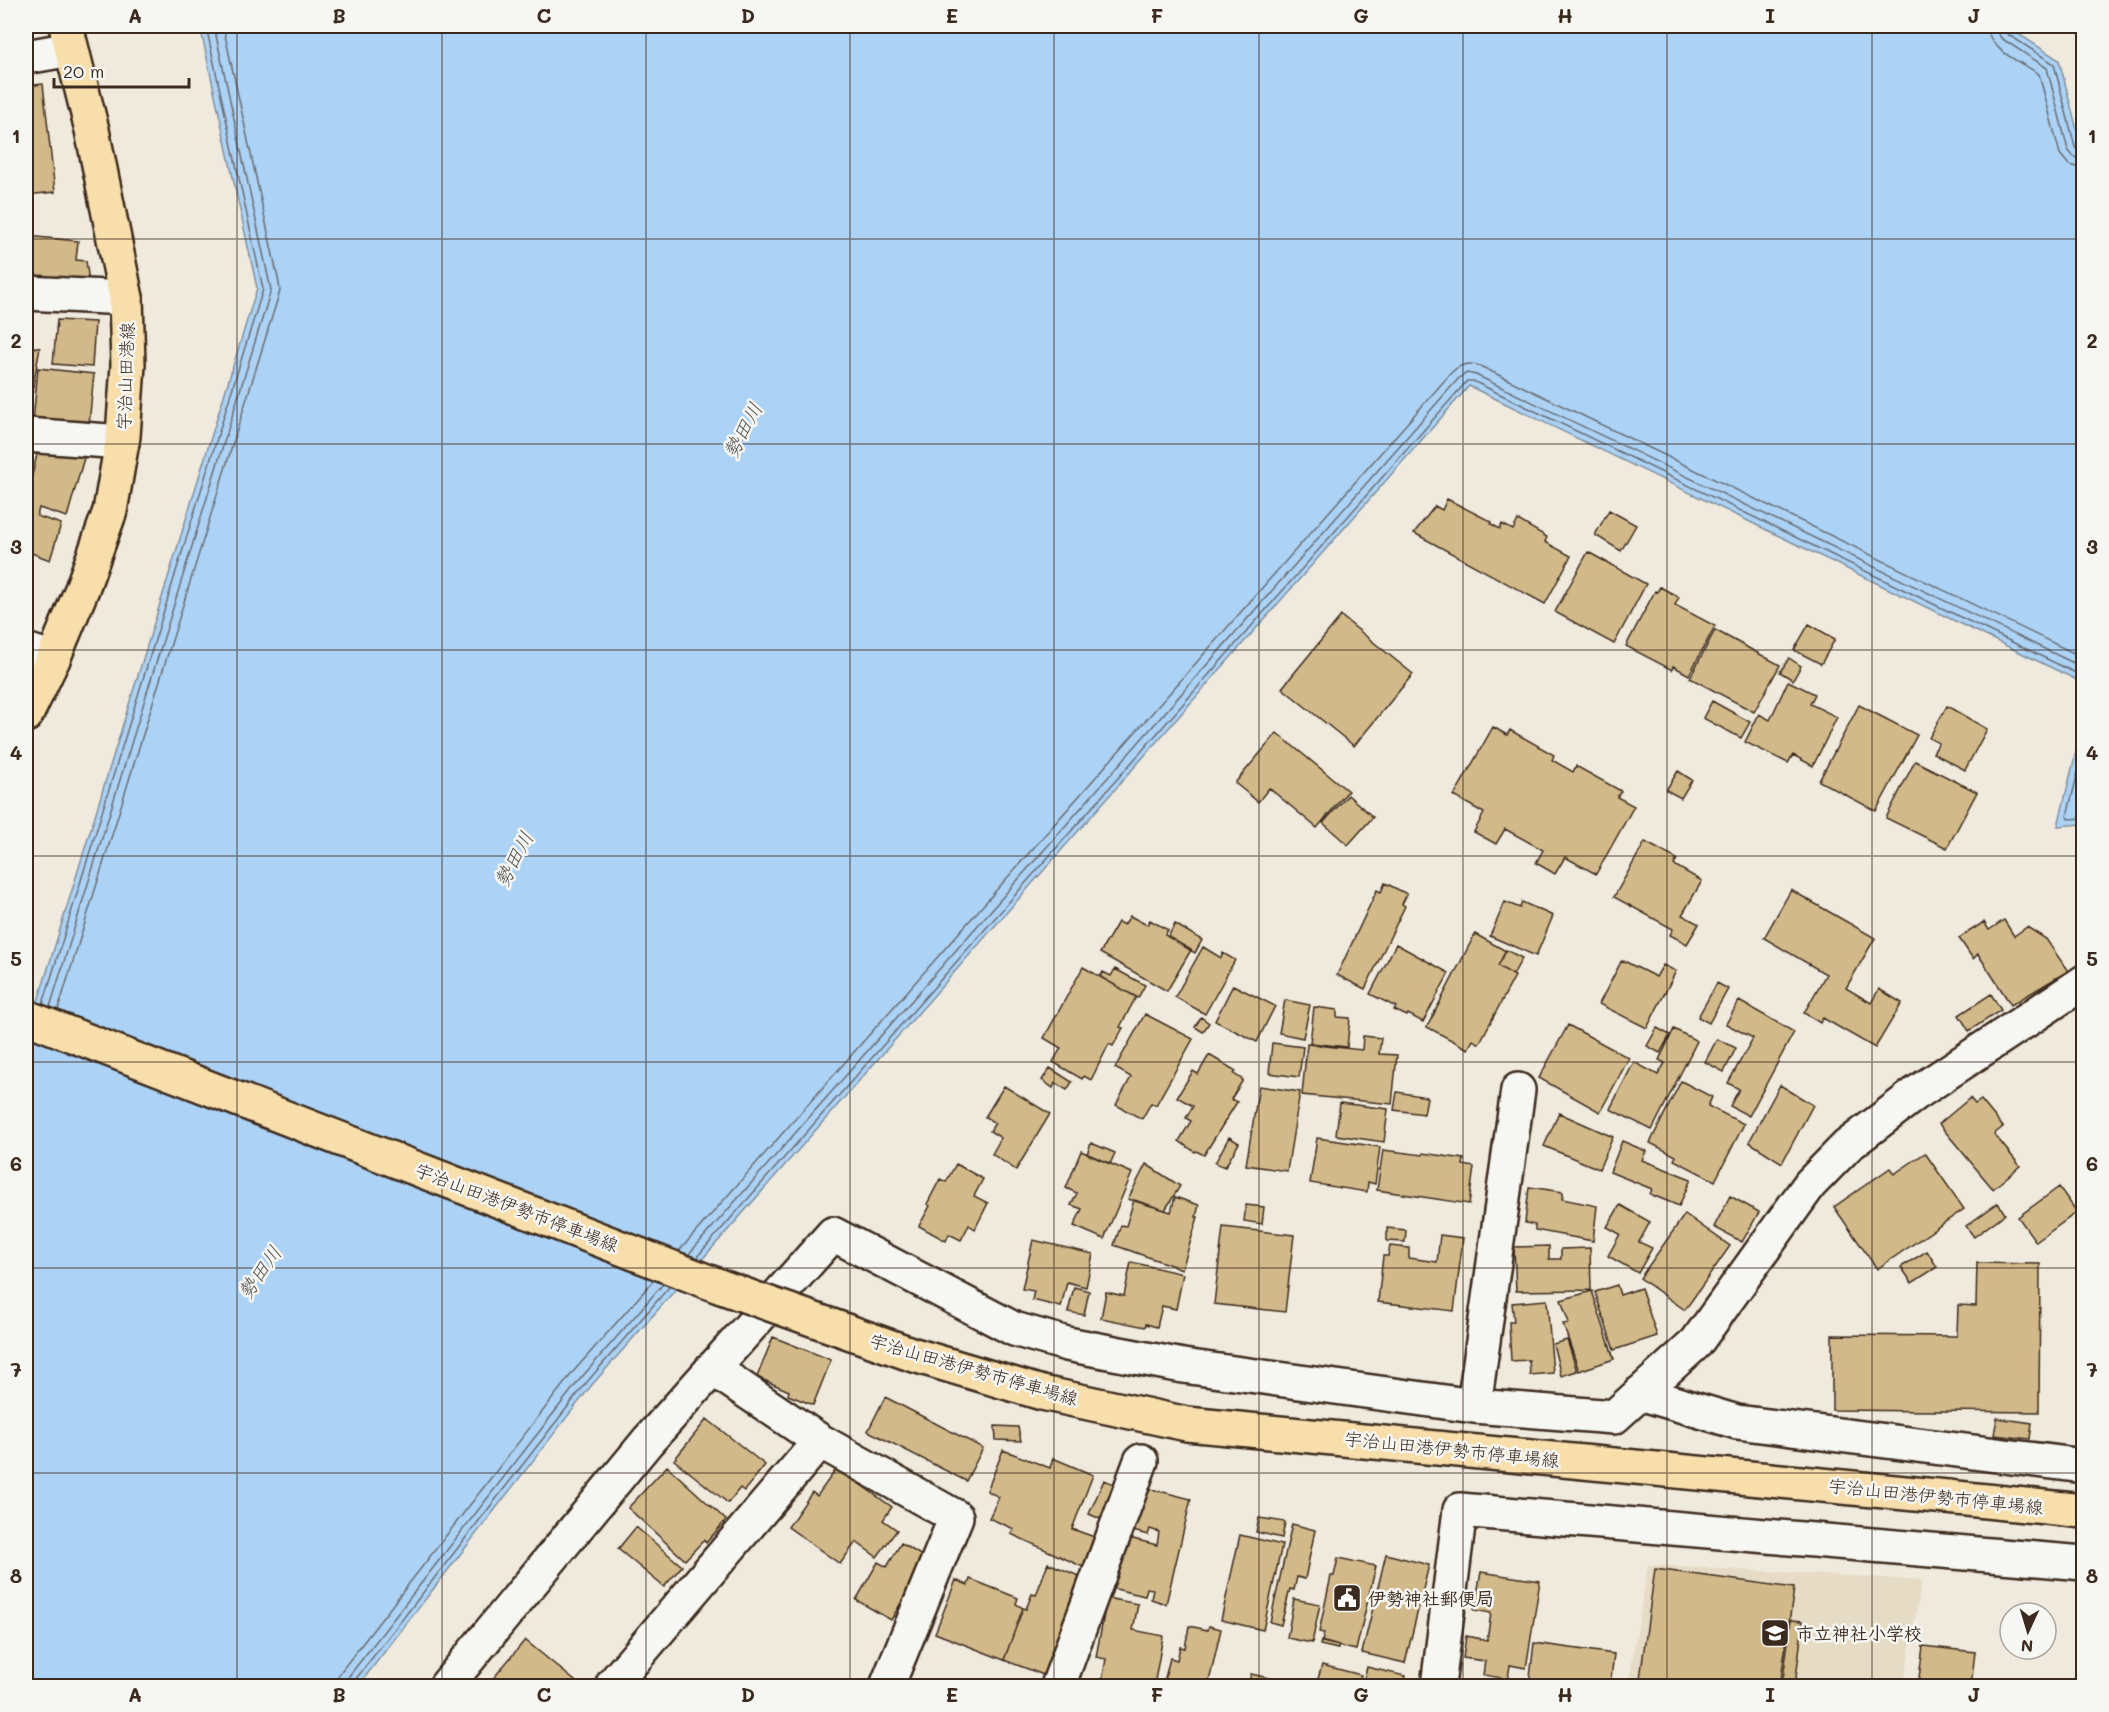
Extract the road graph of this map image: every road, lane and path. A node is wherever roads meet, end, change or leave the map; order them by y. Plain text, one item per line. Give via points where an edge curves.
1 (68, 37) edge
2 (26, 57) edge
3 (26, 293) edge
4 (126, 298) junction
5 (26, 435) edge
6 (122, 442) junction
7 (39, 654) edge
8 (26, 715) edge
9 (2084, 982) edge
10 (26, 1017) edge
11 (1518, 1090) dead end
12 (712, 1368) junction
13 (1640, 1393) junction
14 (1474, 1406) junction
15 (820, 1441) junction
16 (1141, 1461) dead end
17 (2084, 1466) edge
18 (2084, 1511) edge
19 (2084, 1563) edge
20 (446, 1686) edge
21 (615, 1686) edge
22 (887, 1686) edge
23 (1058, 1686) edge
24 (1438, 1686) edge

1 - 2 street
1 - 4 main road, 宇治山田港線 via 92,130
3 - 4 street
4 - 6 main road, 宇治山田港線 via 128,365
5 - 6 street
6 - 7 main road, 宇治山田港線 via 110,511 82,589
7 - 8 main road, 宇治山田港線
9 - 13 street via 1916,1094 1847,1146 1810,1184 1696,1343
10 - 18 main road, 宇治山田港伊勢市停車場線, bridge via 719,1286 911,1354 1042,1393 1187,1424
11 - 14 street
12 - 14 street via 832,1234 1014,1329 1067,1344 1183,1366
12 - 15 street
12 - 20 street
13 - 14 street via 1614,1417
13 - 17 street via 1737,1422
15 - 21 street
15 - 22 street via 956,1517
16 - 23 street
19 - 24 street via 1460,1510

